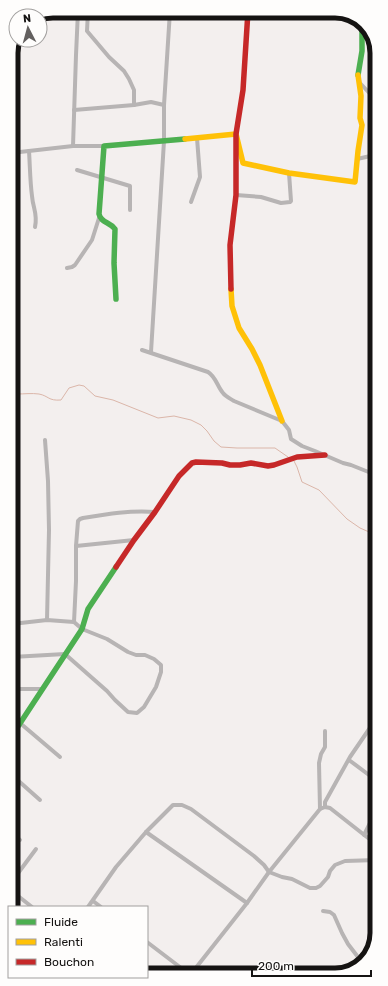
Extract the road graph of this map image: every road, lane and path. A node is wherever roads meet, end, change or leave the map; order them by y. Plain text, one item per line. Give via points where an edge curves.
1 (78, 18) edge
2 (88, 18) edge
3 (170, 18) edge
4 (248, 18) edge
5 (362, 31) edge
6 (359, 82) junction
7 (370, 94) edge
8 (134, 104) junction
9 (164, 105) junction
10 (74, 110) junction
11 (236, 134) junction
12 (198, 138) junction
13 (164, 141) junction
14 (73, 146) junction
15 (104, 146) junction
16 (29, 152) junction
17 (18, 153) edge
18 (370, 157) edge
19 (357, 159) junction
20 (78, 170) dead end
21 (289, 173) junction
22 (102, 176) junction
23 (236, 195) junction
24 (191, 202) dead end
25 (130, 210) dead end
26 (99, 218) junction
27 (35, 227) dead end
28 (66, 268) dead end
29 (116, 299) dead end
30 (142, 350) dead end
31 (151, 352) junction
32 (282, 421) junction
33 (45, 440) dead end
34 (325, 455) junction
35 (370, 473) edge
36 (155, 512) junction
37 (134, 540) junction
38 (76, 546) junction
39 (47, 620) junction
40 (74, 622) junction
41 (18, 623) edge
42 (82, 629) junction
43 (65, 654) junction
44 (18, 656) edge
45 (18, 689) edge
46 (42, 689) junction
47 (20, 722) junction
48 (18, 725) edge
49 (370, 728) edge
50 (324, 731) dead end
51 (60, 757) dead end
52 (349, 760) junction
53 (370, 776) edge
54 (18, 780) edge
55 (40, 800) dead end
56 (325, 807) junction
57 (320, 809) junction
58 (370, 823) edge
59 (146, 832) junction
60 (364, 835) junction
61 (370, 840) edge
62 (36, 849) dead end
63 (370, 860) edge
64 (269, 872) junction
65 (18, 873) edge
66 (18, 896) edge
67 (93, 901) junction
68 (247, 903) junction
69 (31, 906) edge
70 (89, 906) edge
71 (100, 906) edge
72 (323, 911) dead end
73 (148, 943) edge
74 (359, 958) edge
75 (182, 968) edge
76 (195, 968) edge

1 - 10 street
2 - 8 street via 87,31 129,79 134,90
3 - 9 street
4 - 11 street via 243,90
5 - 6 street
6 - 7 street
6 - 19 street via 362,125
8 - 9 street via 151,102
8 - 10 street
9 - 13 street
10 - 14 street
11 - 12 street
11 - 21 street via 243,163
11 - 23 street
12 - 13 street
12 - 24 street via 200,177
13 - 15 street
13 - 31 street
14 - 15 street
14 - 16 street
15 - 22 street
16 - 17 street
16 - 27 street via 31,194 37,220
18 - 19 street
19 - 21 street via 355,182
20 - 22 street
21 - 23 street via 290,202 281,203 261,197
22 - 25 street via 130,186
22 - 26 street
23 - 32 street via 230,246 232,306 239,328 260,365
26 - 28 street via 90,244 75,265
26 - 29 street via 115,229
30 - 31 street
31 - 32 street via 212,374 228,398
32 - 34 street via 292,439
33 - 39 street via 49,530
34 - 35 street
34 - 36 street via 297,457 268,466 251,463 192,463 179,476
36 - 37 street
36 - 38 street via 126,512 80,519
37 - 38 street
37 - 42 street via 88,609
38 - 40 street
39 - 40 street
39 - 41 street
40 - 42 street
42 - 43 street
42 - 43 street via 107,639 128,652 154,659 161,665 156,687 144,707 137,713 128,712
43 - 44 street
43 - 46 street
45 - 46 street
46 - 47 street
47 - 48 street
47 - 51 street
49 - 52 street
50 - 57 street via 325,747 319,763
52 - 53 street
52 - 56 street via 325,802
54 - 55 street
56 - 57 street
56 - 60 street via 330,808
57 - 64 street
58 - 60 street
59 - 64 street via 173,805 182,805 254,856
59 - 67 street via 116,867
59 - 68 street
60 - 61 street
62 - 65 street
63 - 64 street via 335,864 328,877 316,888
64 - 68 street
66 - 69 street
67 - 70 street
67 - 71 street
68 - 76 street
72 - 74 street via 334,914 348,944
73 - 75 street

